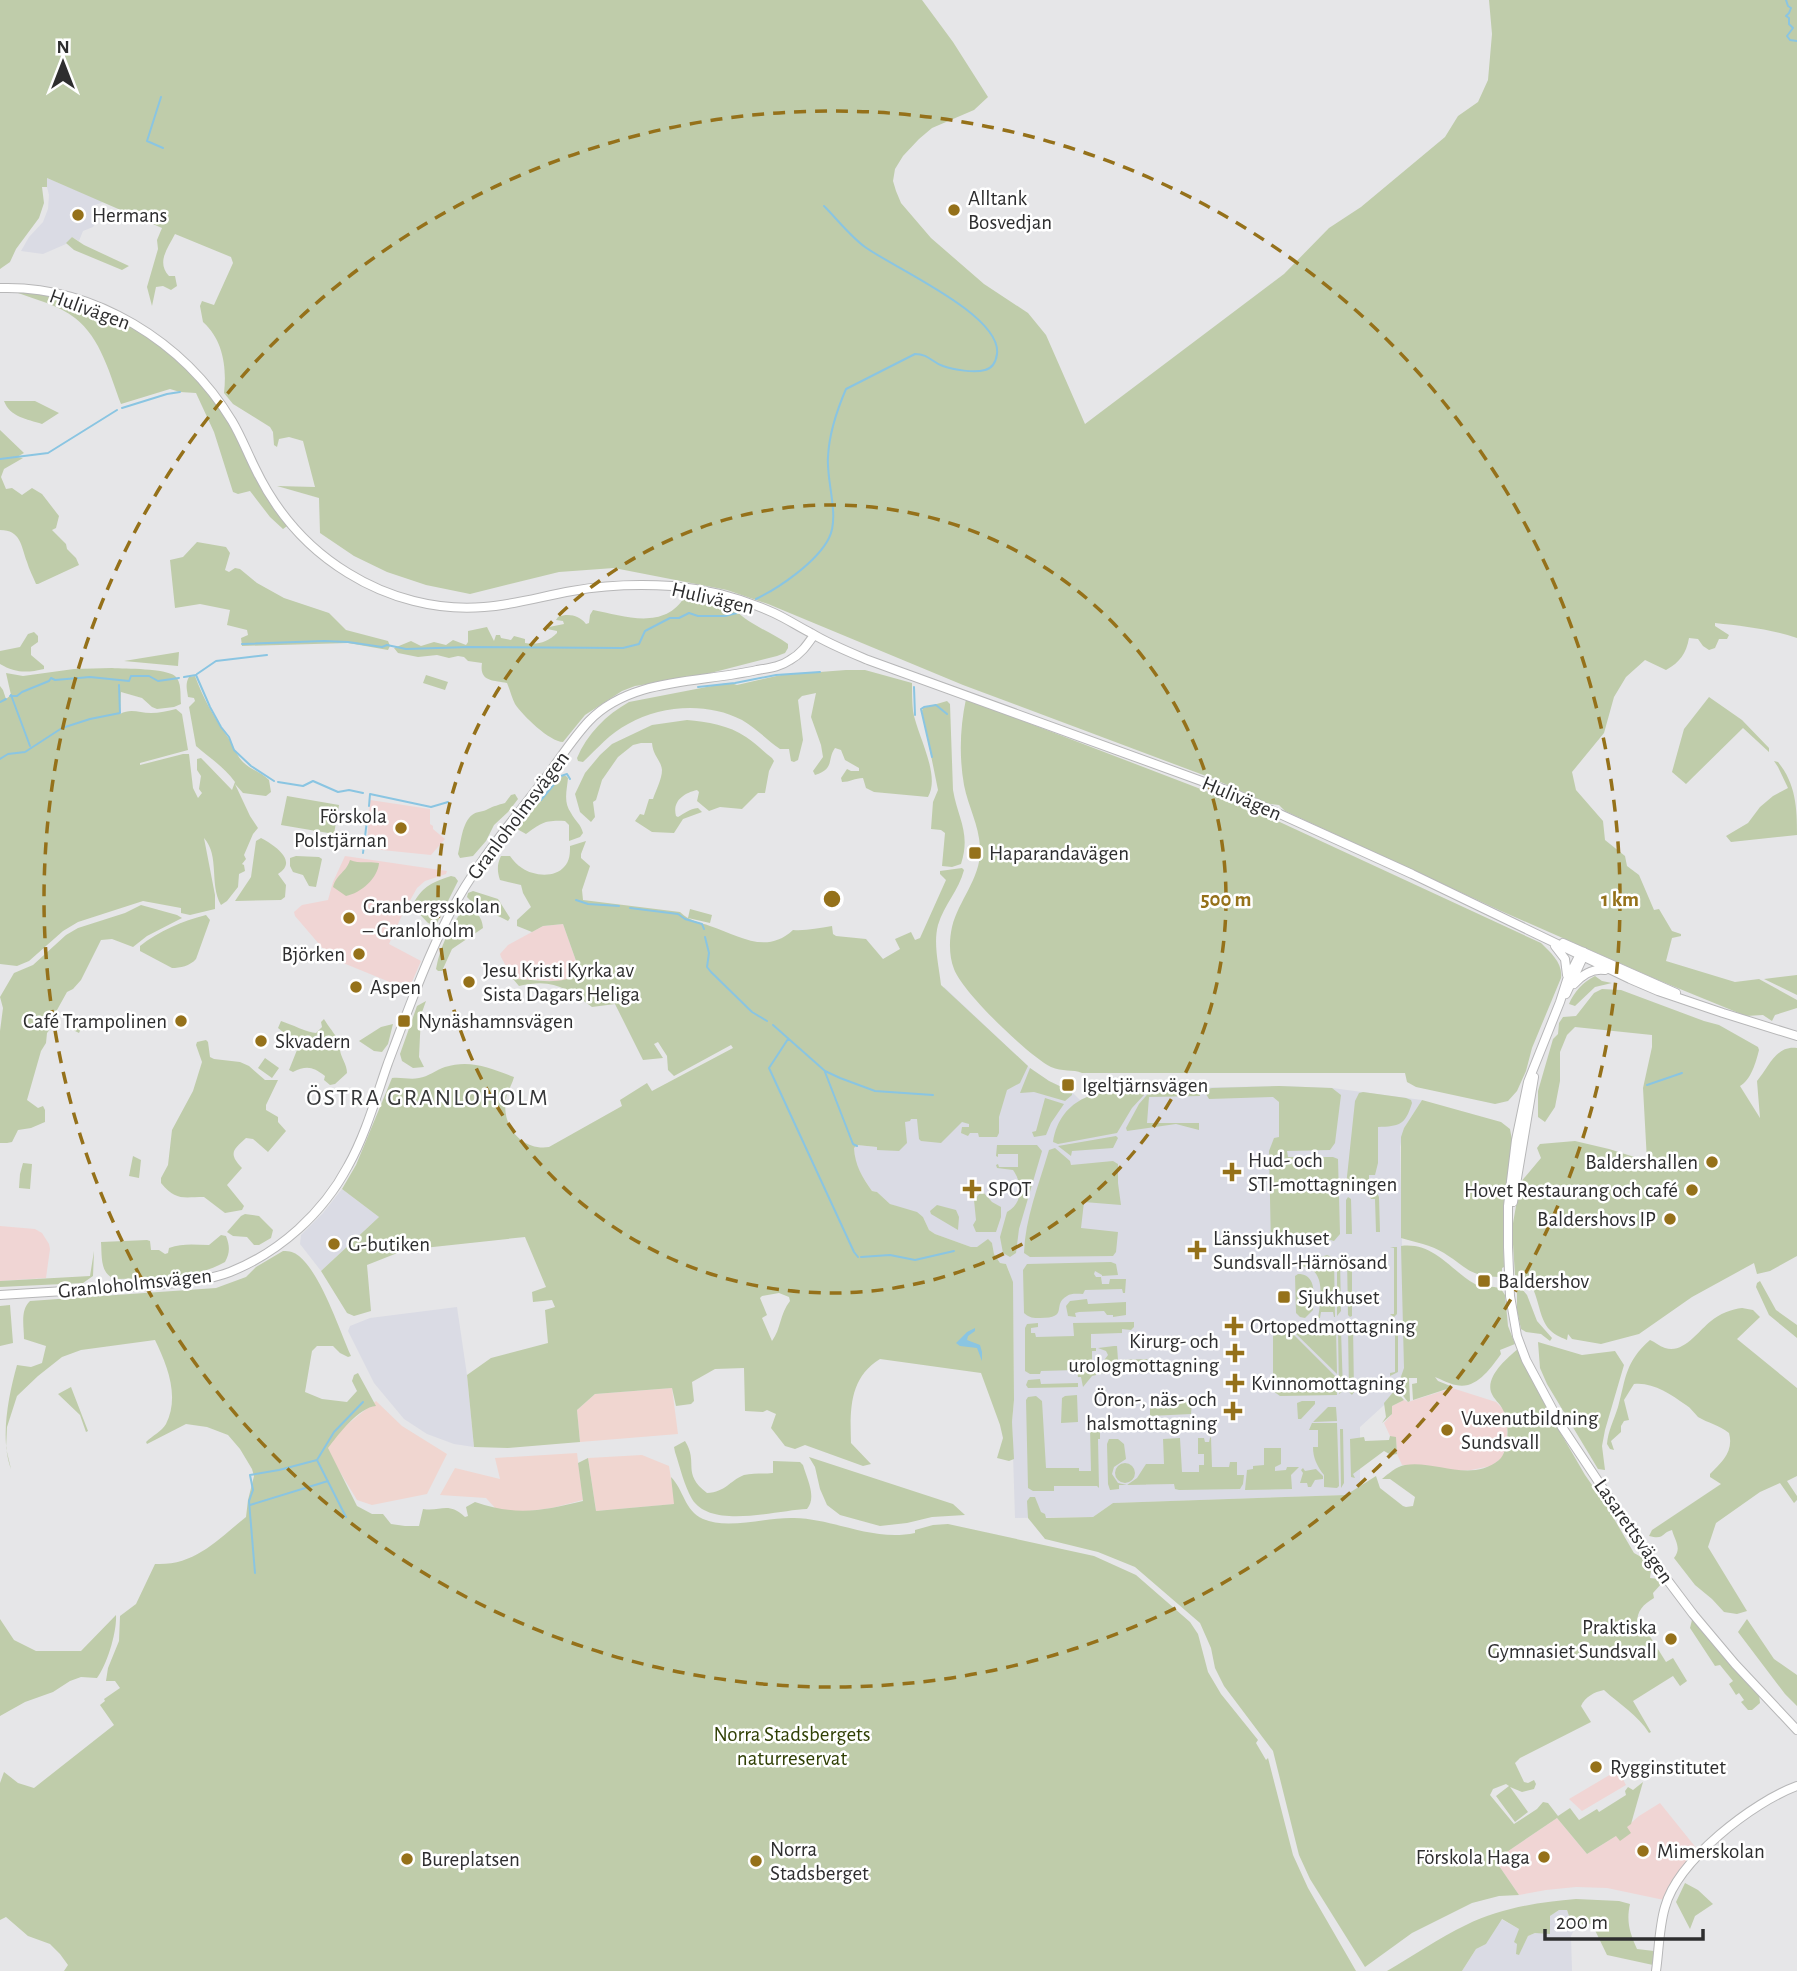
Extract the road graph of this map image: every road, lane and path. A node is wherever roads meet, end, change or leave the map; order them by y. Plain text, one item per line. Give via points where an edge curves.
1 (0, 288) edge
2 (814, 635) junction
3 (1499, 916) junction
4 (1553, 944) junction
5 (1583, 955) junction
6 (1611, 971) junction
7 (1567, 979) junction
8 (1568, 991) junction
9 (1560, 1002) junction
10 (1698, 1004) junction
11 (1797, 1036) edge
12 (0, 1295) edge
13 (1797, 1730) edge
14 (1797, 1786) edge
15 (1656, 1971) edge

1 - 2 street, Hulivägen via 68,296 118,315 158,339 218,400 269,496 290,524 323,556 380,590 424,603 474,607 594,588 671,586 752,605
2 - 3 street, Hulivägen via 879,664 1228,791
2 - 12 street, Granloholmsvägen via 800,654 783,664 644,690 618,700 588,722 461,891 431,953 349,1165 316,1212 289,1237 251,1262 193,1281
3 - 4 street, Hulivägen
3 - 5 street, Hulivägen
4 - 5 street, Hulivägen
4 - 7 street via 1565,960
5 - 6 street, Hulivägen
5 - 7 street, Lasarettsvägen
5 - 8 street, Lasarettsvägen
5 - 10 street, Hulivägen
6 - 8 street via 1593,970
6 - 10 street, Hulivägen
7 - 9 street, Lasarettsvägen
8 - 9 street, Lasarettsvägen
9 - 13 street, Lasarettsvägen via 1535,1066 1509,1222 1509,1283 1517,1336 1557,1417 1638,1541 1735,1664
10 - 11 street, Hulivägen
14 - 15 street via 1745,1816 1692,1860 1665,1907

